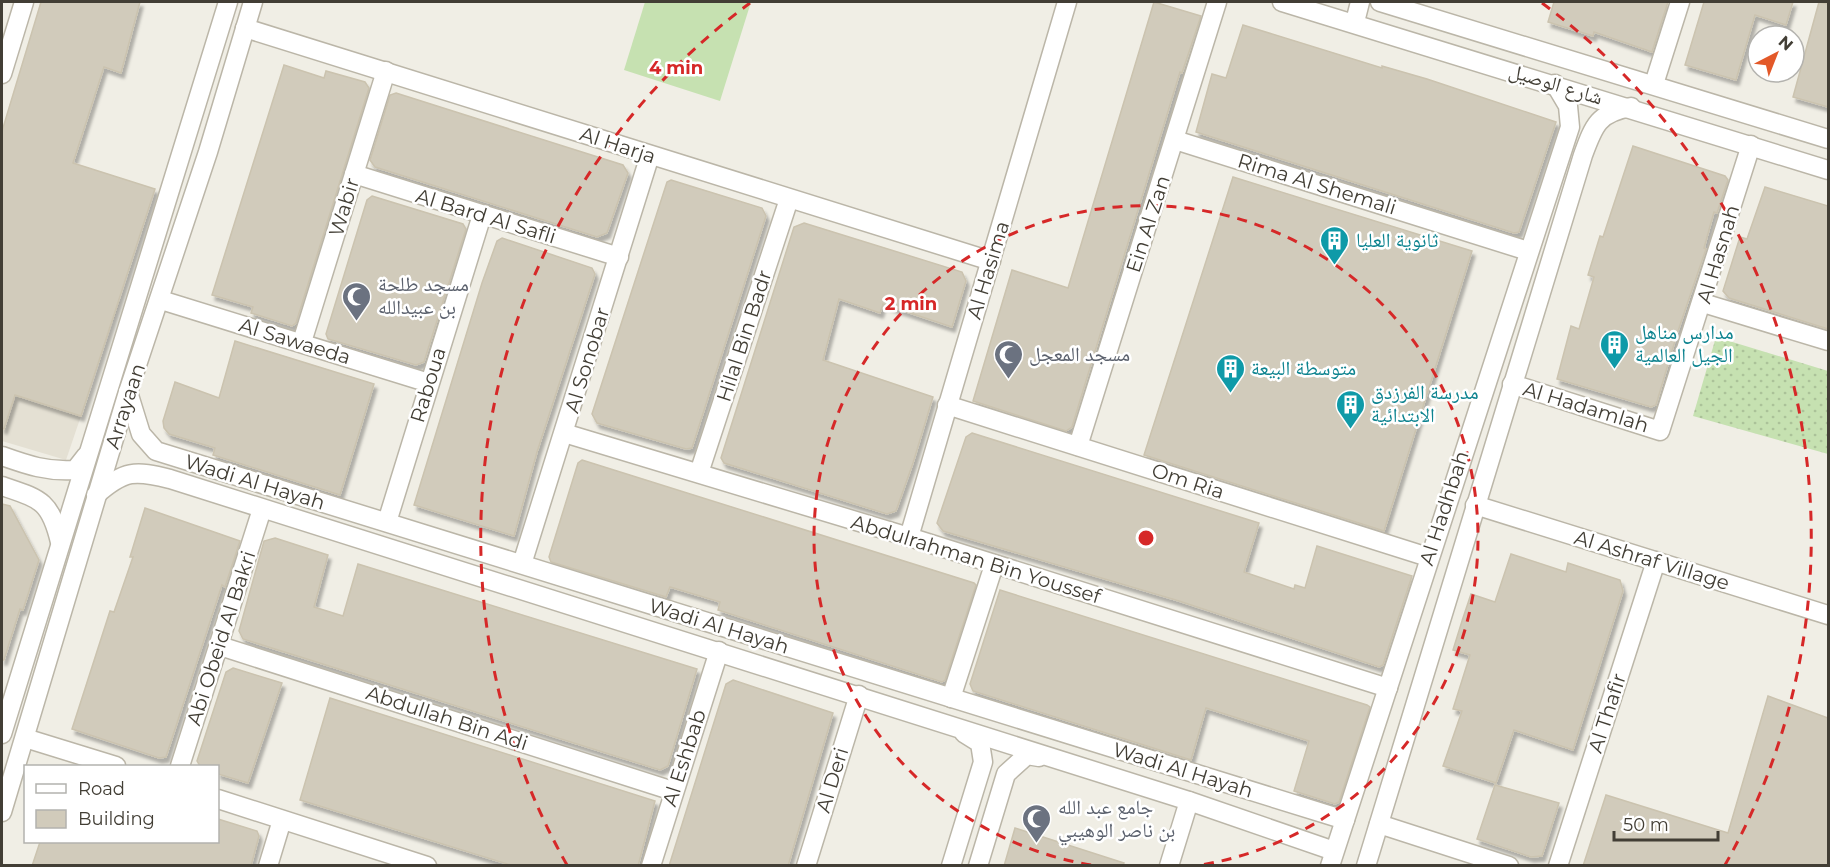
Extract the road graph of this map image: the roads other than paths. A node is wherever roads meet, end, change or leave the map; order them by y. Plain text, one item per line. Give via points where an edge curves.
1 (24, 2) edge
2 (228, 2) edge
3 (253, 2) edge
4 (1067, 2) edge
5 (1216, 2) edge
6 (1282, 2) edge
7 (1360, 2) edge
8 (1380, 2) edge
9 (1680, 2) edge
10 (1354, 22) junction
11 (245, 28) junction
12 (386, 71) junction
13 (2, 74) edge
14 (1555, 84) junction
15 (1654, 84) junction
16 (1631, 107) junction
17 (1828, 139) edge
18 (1175, 140) junction
19 (184, 144) junction
20 (1751, 145) junction
21 (208, 152) junction
22 (650, 155) junction
23 (1828, 170) edge
24 (354, 174) junction
25 (1552, 180) junction
26 (1574, 187) junction
27 (789, 199) junction
28 (482, 215) junction
29 (1528, 251) junction
30 (619, 257) junction
31 (991, 261) junction
32 (160, 300) junction
33 (1703, 303) junction
34 (1828, 341) edge
35 (302, 342) junction
36 (429, 383) junction
37 (1512, 384) junction
38 (128, 392) junction
39 (947, 405) junction
40 (1660, 430) joint
41 (564, 433) junction
42 (1078, 446) junction
43 (89, 452) junction
44 (5, 457) edge
45 (195, 464) junction
46 (699, 473) junction
47 (2, 484) edge
48 (189, 485) junction
49 (96, 495) junction
50 (1474, 505) junction
51 (262, 509) junction
52 (387, 522) junction
53 (909, 537) junction
54 (60, 545) junction
55 (1428, 557) junction
56 (1656, 561) junction
57 (522, 564) junction
58 (994, 565) junction
59 (1828, 615) edge
60 (220, 646) junction
61 (719, 651) junction
62 (1388, 688) junction
63 (859, 695) junction
64 (951, 698) junction
65 (950, 725) junction
66 (2, 734) edge
67 (25, 738) junction
68 (1055, 760) junction
69 (113, 765) edge
70 (180, 765) edge
71 (674, 791) junction
72 (219, 799) edge
73 (1189, 801) junction
74 (1285, 802) junction
75 (2, 812) edge
76 (282, 820) junction
77 (1345, 820) junction
78 (1379, 824) junction
79 (1276, 831) junction
80 (1332, 858) edge
81 (421, 865) edge
82 (268, 866) edge
83 (651, 866) edge
84 (806, 866) edge
85 (951, 866) edge
86 (978, 866) edge
87 (1168, 866) edge
88 (1366, 866) edge
89 (1509, 866) edge
90 (1558, 866) edge

1 - 13 street
2 - 19 street, Arrayaan
3 - 11 street, Arrayaan
4 - 31 street, Al Hasima
5 - 18 street, Ein Al Zan
6 - 10 street, شارع الوصيل
7 - 10 street
8 - 15 street, شارع الوصيل
9 - 15 street
10 - 14 street, شارع الوصيل
11 - 12 street, Al Harja
11 - 21 street, Arrayaan
12 - 22 street, Al Harja
12 - 24 street, Wabir
14 - 16 street, شارع الوصيل
14 - 25 street, Al Hadhbah via 1568,106 1570,127
15 - 17 street, شارع الوصيل
16 - 20 street, شارع الوصيل
16 - 26 street, Al Hadhbah via 1605,114 1592,131
18 - 29 street, Rima Al Shemali
18 - 42 street, Ein Al Zan
19 - 21 street
19 - 43 street, Arrayaan
20 - 23 street, شارع الوصيل
20 - 33 street, Al Hasnah
21 - 32 street, Arrayaan
22 - 27 street, Al Harja
22 - 30 street, Al Sonobar
24 - 28 street, Al Bard Al Safli
24 - 35 street, Wabir
25 - 26 street
25 - 29 street, Al Hadhbah
26 - 37 street, Al Hadhbah
27 - 31 street, Al Harja
27 - 46 street, Hilal Bin Badr
28 - 30 street, Al Bard Al Safli
28 - 36 street, Raboua
29 - 55 street, Al Hadhbah
30 - 41 street, Al Sonobar
31 - 39 street, Al Hasima
32 - 35 street, Al Sawaeda
32 - 38 street, Arrayaan
33 - 34 street
33 - 40 street, Al Hasnah
35 - 36 street, Al Sawaeda
36 - 52 street, Raboua
37 - 40 street, Al Hadamlah
37 - 50 street, Al Hadhbah
38 - 45 street, Wadi Al Hayah via 141,434 156,451
38 - 49 street, Arrayaan
39 - 42 street, Om Ria
39 - 53 street, Al Hasima
41 - 46 street, Abdulrahman Bin Youssef
41 - 57 street, Al Sonobar
42 - 55 street, Om Ria
43 - 44 street via 75,470 41,470
43 - 54 street, Arrayaan
44 - 47 street
45 - 48 street
45 - 52 street, Wadi Al Hayah
46 - 53 street, Abdulrahman Bin Youssef
47 - 54 street via 46,505 54,518
48 - 49 street, Wadi Al Hayah via 142,472 124,475
48 - 51 street, Wadi Al Hayah
49 - 67 street, Arrayaan
50 - 56 street, Al Ashraf Village
50 - 78 street, Al Hadhbah
51 - 60 street, Abi Obeid Al Bakri
51 - 61 street, Wadi Al Hayah
52 - 57 street, Wadi Al Hayah
53 - 58 street, Abdulrahman Bin Youssef
54 - 66 street, Arrayaan
55 - 62 street, Al Hadhbah
56 - 59 street, Al Ashraf Village
56 - 90 street, Al Thafir
57 - 64 street, Wadi Al Hayah
58 - 62 street, Abdulrahman Bin Youssef
58 - 64 street
60 - 70 street, Abi Obeid Al Bakri
60 - 71 street, Abdullah Bin Adi
61 - 63 street, Wadi Al Hayah
61 - 71 street, Al Eshbab
62 - 77 street, Al Hadhbah
63 - 65 street, Wadi Al Hayah
63 - 84 street, Al Deri
64 - 74 street, Wadi Al Hayah
65 - 68 street, Wadi Al Hayah
65 - 85 street via 980,743 983,762
67 - 69 street
67 - 75 street, Arrayaan
68 - 73 street, Wadi Al Hayah
68 - 86 street via 1027,755 1006,774
71 - 83 street, Al Eshbab
72 - 76 street
73 - 79 street, Wadi Al Hayah
73 - 87 street
74 - 77 street, Wadi Al Hayah
74 - 79 street
76 - 81 street
76 - 82 street
77 - 80 street, Al Hadhbah
78 - 88 street, Al Hadhbah
78 - 89 street
79 - 80 street, Wadi Al Hayah

